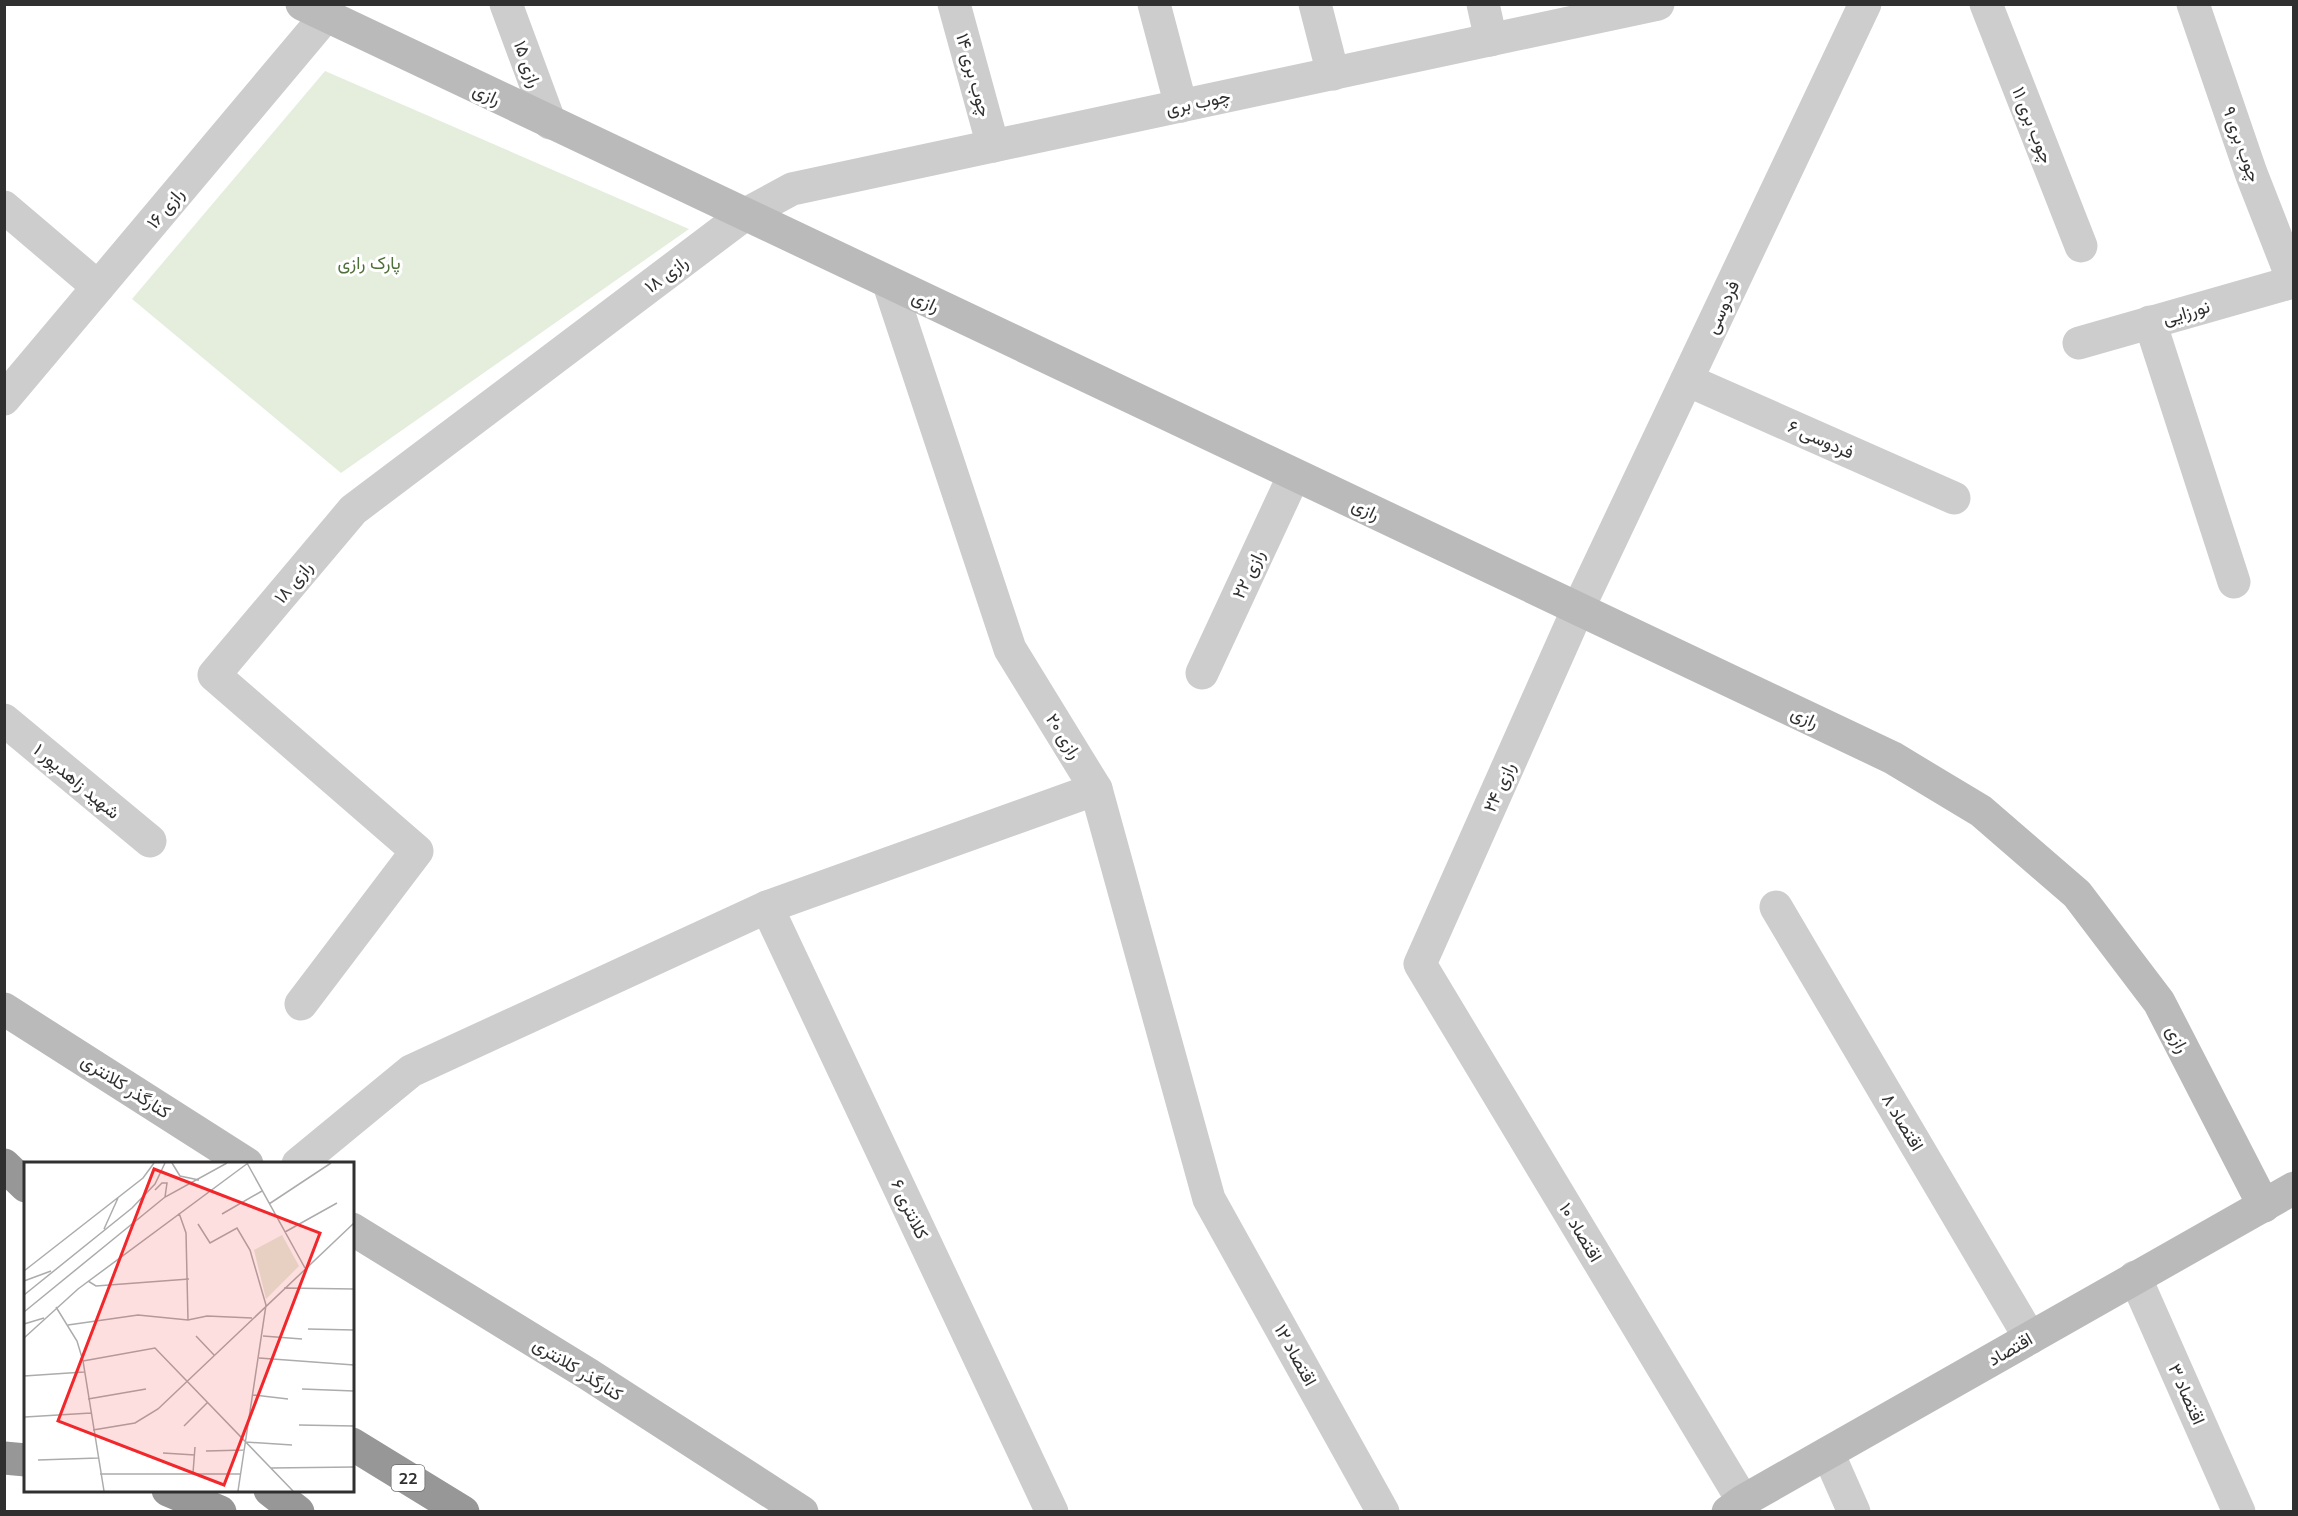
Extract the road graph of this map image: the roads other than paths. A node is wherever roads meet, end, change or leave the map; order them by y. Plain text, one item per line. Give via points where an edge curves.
1 (506, 4) edge
2 (954, 4) edge
3 (1154, 4) edge
4 (1315, 4) edge
5 (1483, 4) edge
6 (1658, 4) edge
7 (1865, 4) edge
8 (1986, 4) edge
9 (2193, 4) edge
10 (313, 11) edge
11 (1491, 40) junction
12 (1334, 74) junction
13 (1181, 106) junction
14 (550, 123) junction
15 (993, 146) junction
16 (4, 207) edge
17 (744, 215) junction
18 (2081, 246) dead end
19 (2293, 283) edge
20 (889, 284) junction
21 (99, 287) junction
22 (2150, 322) junction
23 (2079, 343) dead end
24 (1687, 380) junction
25 (4, 399) edge
26 (1294, 475) junction
27 (1954, 498) dead end
28 (2234, 582) dead end
29 (1578, 609) junction
30 (1202, 674) dead end
31 (4, 720) edge
32 (1096, 789) junction
33 (150, 841) dead end
34 (767, 907) junction
35 (1776, 907) dead end
36 (1420, 964) joint
37 (301, 1004) dead end
38 (4, 1009) edge
39 (244, 1162) edge
40 (300, 1162) edge
41 (4, 1165) edge
42 (24, 1184) edge
43 (2294, 1188) edge
44 (1209, 1200) joint
45 (2264, 1206) junction
46 (354, 1230) edge
47 (2135, 1277) junction
48 (2030, 1338) junction
49 (354, 1445) edge
50 (1827, 1453) junction
51 (4, 1458) edge
52 (24, 1460) edge
53 (170, 1492) edge
54 (271, 1492) edge
55 (1736, 1506) edge
56 (220, 1512) edge
57 (298, 1512) edge
58 (463, 1512) edge
59 (802, 1512) edge
60 (1052, 1512) edge
61 (1383, 1512) edge
62 (1854, 1512) edge
63 (2239, 1512) edge

1 - 14 street, ۱۵ رازی
2 - 15 street, ۱۴ چوب بری
3 - 13 street
4 - 12 street
5 - 11 street
6 - 11 street, چوب بری
7 - 24 street, فردوسی
8 - 18 street, ۱۱ چوب بری
9 - 19 street, ۹ چوب بری
10 - 14 main road, رازی
10 - 21 street, رازی ۱۶
11 - 12 street, چوب بری
12 - 13 street, چوب بری
13 - 15 street, چوب بری
14 - 17 main road, رازی
15 - 17 street, چوب بری via 792,189
16 - 21 street
17 - 20 main road, رازی
17 - 37 street, رازی ۱۸ via 353,510 214,675 417,851
19 - 22 street, نورزایی
20 - 26 main road, رازی
20 - 32 street, رازی ۲۰ via 1010,649
21 - 25 street, رازی ۱۶
22 - 23 street, نورزایی
22 - 28 street
24 - 27 street, فردوسی ۶
24 - 29 street, فردوسی
26 - 29 main road, رازی
26 - 30 street, رازی ۲۲
29 - 36 street, رازی ۲۴
29 - 45 main road, رازی via 1893,758 1981,811 2077,894 2159,1002
31 - 33 street, ۱ شهید زاهدپور
32 - 34 street
32 - 44 street, رازی ۲۰
34 - 40 street via 411,1071
34 - 60 street, کلانتری ۶
35 - 48 street, ۸ اقتصاد
36 - 55 street, ۱۰ اقتصاد
38 - 39 main road, کنارگذر کلانتری
41 - 42 highway
43 - 45 main road, اقتصاد
44 - 61 street, ۱۲ اقتصاد
45 - 47 main road, اقتصاد
46 - 59 main road, کنارگذر کلانتری
47 - 48 main road, اقتصاد
47 - 63 street, ۳ اقتصاد
48 - 50 main road, اقتصاد
49 - 58 highway, 22
50 - 55 main road, اقتصاد
50 - 62 street
51 - 52 highway
53 - 56 highway
54 - 57 highway

